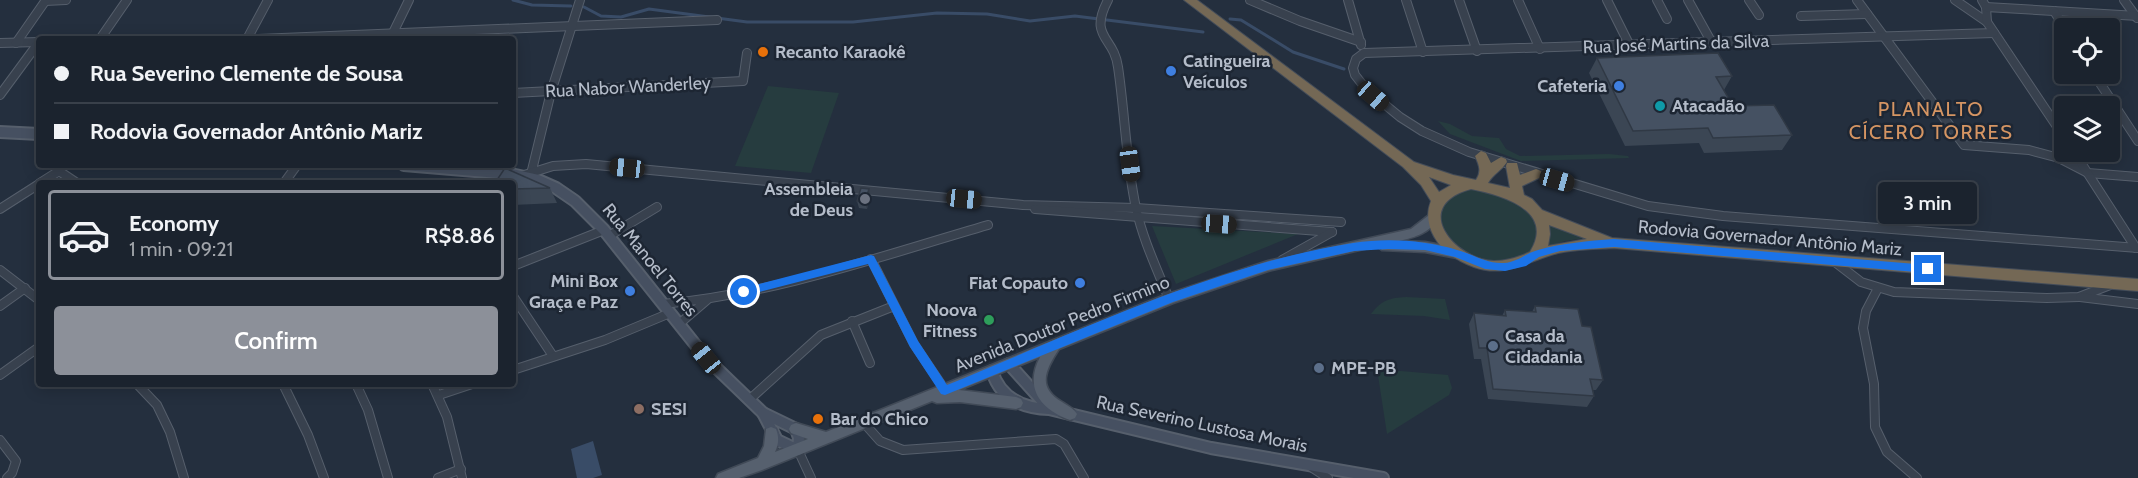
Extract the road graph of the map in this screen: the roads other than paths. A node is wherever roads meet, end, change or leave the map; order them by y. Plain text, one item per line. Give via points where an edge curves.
1 (46, 0) edge
2 (66, 0) edge
3 (127, 0) edge
4 (268, 0) edge
5 (409, 0) edge
6 (580, 0) edge
7 (1107, 0) edge
8 (1190, 0) edge
9 (1250, 0) edge
10 (1348, 0) edge
11 (1406, 0) edge
12 (1459, 0) edge
13 (1518, 0) edge
14 (1607, 0) edge
15 (1657, 0) edge
16 (1688, 0) edge
17 (1749, 0) edge
18 (1857, 0) edge
19 (1955, 0) edge
20 (1982, 0) edge
21 (2124, 0) edge
22 (1986, 8) junction
23 (2054, 11) junction
24 (1867, 14) junction
25 (1759, 15) dead end
26 (1802, 16) dead end
27 (2137, 17) edge
28 (2059, 18) edge
29 (1667, 19) dead end
30 (717, 20) dead end
31 (1987, 22) junction
32 (572, 26) junction
33 (1994, 33) junction
34 (1882, 35) junction
35 (102, 36) edge
36 (249, 36) edge
37 (392, 36) edge
38 (16, 42) junction
39 (36, 42) edge
40 (1360, 42) junction
41 (1712, 43) junction
42 (0, 44) edge
43 (36, 46) edge
44 (1630, 46) junction
45 (1540, 49) junction
46 (1477, 51) junction
47 (1423, 52) junction
48 (747, 53) dead end
49 (1361, 54) junction
50 (2101, 84) edge
51 (551, 92) junction
52 (516, 93) edge
53 (0, 95) edge
54 (2054, 122) edge
55 (0, 132) edge
56 (36, 134) edge
57 (2138, 141) edge
58 (1481, 156) junction
59 (2081, 162) edge
60 (1408, 164) junction
61 (1507, 164) junction
62 (449, 168) edge
63 (532, 170) junction
64 (2088, 173) junction
65 (1536, 174) junction
66 (521, 176) junction
67 (2138, 177) edge
68 (45, 180) edge
69 (72, 180) edge
70 (1479, 181) junction
71 (36, 186) edge
72 (1517, 190) junction
73 (1438, 201) junction
74 (1023, 205) junction
75 (657, 207) dead end
76 (1136, 208) junction
77 (0, 209) edge
78 (1176, 211) junction
79 (1537, 214) junction
80 (1240, 215) junction
81 (1433, 217) junction
82 (1138, 218) junction
83 (1176, 221) junction
84 (988, 225) dead end
85 (1240, 226) junction
86 (1332, 232) junction
87 (607, 233) junction
88 (1614, 243) junction
89 (1354, 247) junction
90 (2137, 248) edge
91 (1456, 253) junction
92 (1536, 254) junction
93 (871, 259) junction
94 (1835, 262) junction
95 (516, 265) edge
96 (1268, 266) junction
97 (0, 270) edge
98 (2114, 284) junction
99 (2138, 285) edge
100 (26, 288) junction
101 (1877, 290) junction
102 (36, 297) edge
103 (2079, 297) junction
104 (1169, 299) junction
105 (516, 300) edge
106 (707, 300) junction
107 (2138, 304) edge
108 (0, 306) edge
109 (894, 306) junction
110 (667, 308) junction
111 (852, 321) junction
112 (679, 324) junction
113 (1056, 345) junction
114 (36, 349) edge
115 (553, 356) junction
116 (870, 363) dead end
117 (1009, 364) junction
118 (516, 369) edge
119 (992, 371) junction
120 (0, 375) edge
121 (140, 387) edge
122 (284, 387) edge
123 (357, 387) edge
124 (434, 387) edge
125 (463, 387) edge
126 (945, 390) junction
127 (439, 395) junction
128 (927, 398) junction
129 (749, 400) junction
130 (1016, 403) junction
131 (1049, 409) junction
132 (763, 413) junction
133 (1070, 414) junction
134 (864, 423) junction
135 (796, 429) junction
136 (771, 433) junction
137 (826, 438) junction
138 (0, 440) edge
139 (798, 450) junction
140 (762, 464) junction
141 (1307, 465) junction
142 (461, 474) edge
143 (747, 474) edge
144 (7, 478) edge
145 (184, 478) edge
146 (324, 478) edge
147 (388, 478) edge
148 (438, 478) edge
149 (723, 478) edge
150 (810, 478) edge
151 (1084, 478) edge
152 (1328, 478) edge
153 (1383, 478) edge
154 (1917, 478) edge

1 - 2 street
1 - 38 street
3 - 35 street
4 - 36 street
5 - 37 street
6 - 32 street
7 - 76 street via 1100,19 1103,36 1118,63
8 - 60 highway, Rodovia Governador Antônio Mariz
9 - 40 street
10 - 40 street
11 - 47 street
12 - 46 street
13 - 45 street
14 - 44 street
15 - 29 street
16 - 41 street
17 - 25 street
18 - 24 street
19 - 31 street
20 - 22 street
21 - 27 street
22 - 23 street
22 - 31 street
23 - 27 street
23 - 28 street
24 - 26 street
24 - 34 street
30 - 32 street
31 - 33 street
32 - 37 street
32 - 51 street
33 - 34 street, Rua José Martins da Silva
33 - 54 street
34 - 41 street, Rua José Martins da Silva
34 - 64 street via 1964,145 2029,150 2059,158
38 - 39 street
38 - 42 street
40 - 49 street
41 - 44 street, Rua José Martins da Silva
43 - 53 street
44 - 45 street, Rua José Martins da Silva
45 - 46 street, Rua José Martins da Silva
46 - 47 street, Rua José Martins da Silva
47 - 49 street, Rua José Martins da Silva
48 - 51 street, Rua Nabor Wanderley via 742,81
49 - 58 street via 1353,63 1356,76 1383,104 1432,136
50 - 57 street
51 - 52 street, Rua Nabor Wanderley
51 - 63 street
55 - 56 main road
58 - 61 street
58 - 70 highway via 1486,166
59 - 64 street
60 - 70 highway, Rodovia Governador Antônio Mariz via 1439,176
60 - 73 highway, Rodovia Governador Antônio Mariz
61 - 65 street
61 - 70 highway via 1489,170
61 - 72 highway
62 - 66 main road, Rua Manoel Torres
63 - 66 street
63 - 74 street via 586,164
64 - 67 street
64 - 90 street
65 - 72 highway via 1522,179
65 - 90 street via 1640,204 1693,213
66 - 87 main road, Rua Manoel Torres via 556,188 576,201
68 - 69 street via 59,171
70 - 72 highway, Rodovia Governador Antônio Mariz
70 - 73 highway via 1451,190
71 - 77 street
72 - 79 highway, Rodovia Governador Antônio Mariz
73 - 81 highway
74 - 76 street
74 - 82 street
75 - 87 street
76 - 78 street
76 - 82 street
78 - 80 street
78 - 83 street
79 - 88 highway, Rodovia Governador Antônio Mariz
79 - 92 highway via 1544,234
80 - 85 street
80 - 86 street via 1341,222
81 - 89 main road, Avenida Doutor Pedro Firmino via 1414,233
81 - 91 highway, Rodovia Governador Antônio Mariz via 1442,240
82 - 83 street
82 - 104 street
83 - 85 street
84 - 93 street
85 - 86 street
86 - 96 street
87 - 95 street
87 - 110 main road, Rua Manoel Torres
88 - 92 highway, Rodovia Governador Antônio Mariz via 1584,244
88 - 94 highway, Rodovia Governador Antônio Mariz
89 - 91 main road, Avenida Doutor Pedro Firmino via 1410,245
89 - 96 main road, Avenida Doutor Pedro Firmino
91 - 92 highway, Rodovia Governador Antônio Mariz via 1485,265 1505,267
93 - 106 street
93 - 109 street
94 - 98 highway, Rodovia Governador Antônio Mariz
94 - 101 street
96 - 104 main road, Avenida Doutor Pedro Firmino
97 - 100 street
98 - 99 highway, Rodovia Governador Antônio Mariz
98 - 103 street
100 - 102 street
100 - 108 street
101 - 103 street
101 - 154 street via 1866,311 1863,328 1874,384 1875,427 1887,452
103 - 107 street
104 - 113 main road, Avenida Doutor Pedro Firmino
105 - 115 street
106 - 110 street
106 - 112 street
109 - 111 street
109 - 126 street
110 - 112 main road, Rua Manoel Torres
110 - 115 street via 613,337
111 - 116 street
111 - 129 street via 809,344
112 - 129 main road, Rua Manoel Torres via 706,358
113 - 117 main road, Avenida Doutor Pedro Firmino
113 - 133 main road via 1045,357 1040,381 1044,395
114 - 120 street
115 - 118 street
117 - 119 main road, Avenida Doutor Pedro Firmino
117 - 131 main road
119 - 126 main road, Avenida Doutor Pedro Firmino
119 - 130 main road via 1001,391
121 - 145 street via 157,405 166,423
122 - 146 street
123 - 147 street
124 - 127 street
125 - 127 street
126 - 128 main road, Avenida Doutor Pedro Firmino
127 - 142 street
128 - 130 main road via 960,396
128 - 134 main road, Avenida Doutor Pedro Firmino
129 - 132 main road, Rua Manoel Torres
130 - 131 main road, Rua Severino Lustosa Morais
131 - 133 main road, Rua Severino Lustosa Morais
132 - 135 main road, Rua Manoel Torres
132 - 136 main road, Rua Manoel Torres
133 - 141 main road, Rua Severino Lustosa Morais via 1211,448
134 - 137 main road, Avenida Doutor Pedro Firmino
134 - 151 street via 883,443 903,450 1056,439 1064,444
135 - 137 main road
135 - 139 main road
136 - 139 main road via 782,444
136 - 140 main road via 771,446
137 - 139 main road, Avenida Doutor Pedro Firmino
138 - 144 street via 16,461
139 - 140 main road, Avenida Doutor Pedro Firmino
139 - 150 street
140 - 143 main road, Avenida Doutor Pedro Firmino
141 - 152 street
141 - 153 main road, Rua Severino Lustosa Morais
142 - 148 street
143 - 149 main road, Avenida Doutor Pedro Firmino

